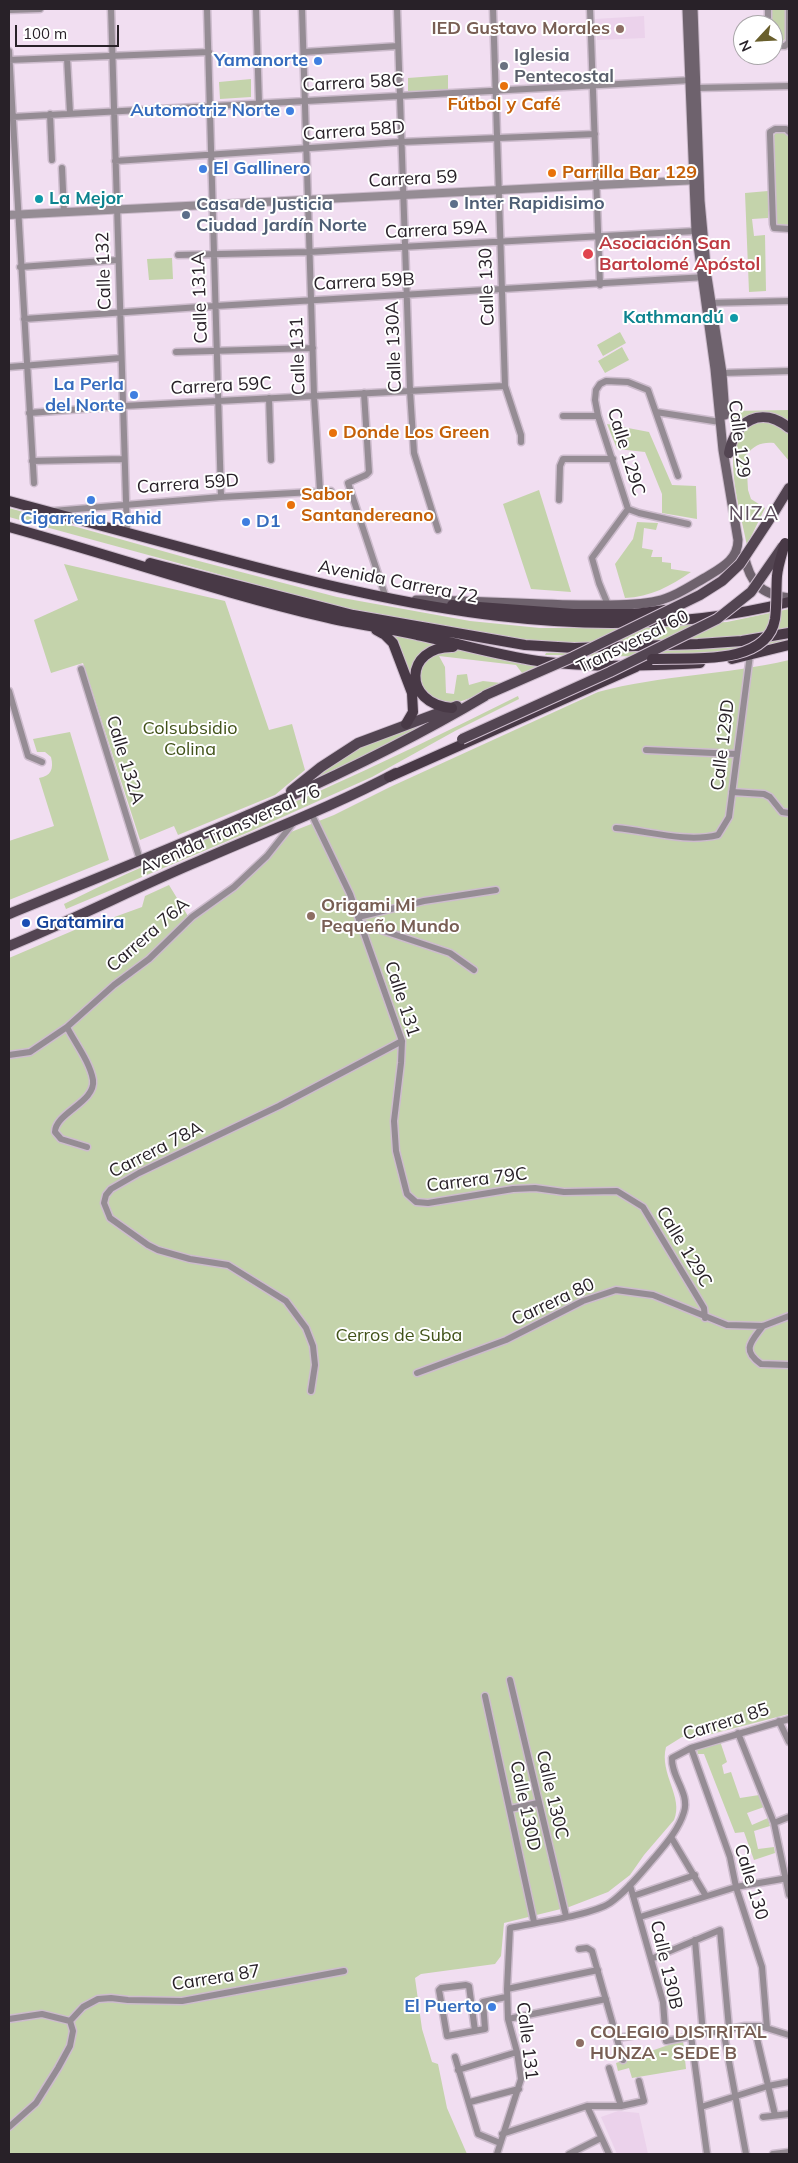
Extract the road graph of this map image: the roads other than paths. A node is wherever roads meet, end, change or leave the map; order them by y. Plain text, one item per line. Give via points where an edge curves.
1 (40, 9) edge
2 (111, 9) edge
3 (208, 9) edge
4 (256, 9) edge
5 (302, 9) edge
6 (397, 9) edge
7 (493, 9) edge
8 (590, 9) edge
9 (687, 9) edge
10 (693, 9) edge
11 (789, 9) edge
12 (9, 10) edge
13 (789, 15) edge
14 (398, 46) junction
15 (783, 46) edge
16 (9, 51) edge
17 (209, 52) junction
18 (304, 52) junction
19 (112, 56) junction
20 (67, 58) junction
21 (9, 60) edge
22 (694, 83) junction
23 (593, 86) junction
24 (789, 86) edge
25 (496, 92) junction
26 (400, 95) junction
27 (305, 100) junction
28 (259, 103) junction
29 (210, 106) junction
30 (114, 111) junction
31 (70, 113) junction
32 (50, 114) junction
33 (12, 116) junction
34 (789, 132) edge
35 (595, 134) junction
36 (497, 138) junction
37 (402, 142) junction
38 (307, 149) junction
39 (211, 155) junction
40 (52, 160) dead end
41 (115, 161) junction
42 (62, 168) dead end
43 (696, 180) junction
44 (596, 184) junction
45 (499, 189) junction
46 (403, 194) junction
47 (308, 200) junction
48 (213, 205) junction
49 (117, 210) junction
50 (64, 212) junction
51 (13, 215) edge
52 (789, 229) edge
53 (696, 231) junction
54 (598, 236) junction
55 (500, 242) junction
56 (405, 247) junction
57 (309, 252) junction
58 (214, 254) junction
59 (178, 255) dead end
60 (118, 260) junction
61 (20, 267) junction
62 (704, 277) junction
63 (600, 284) junction
64 (502, 290) junction
65 (407, 294) junction
66 (311, 300) junction
67 (789, 300) edge
68 (708, 303) junction
69 (216, 306) junction
70 (120, 313) junction
71 (24, 319) junction
72 (313, 348) junction
73 (217, 351) junction
74 (176, 352) dead end
75 (121, 358) junction
76 (26, 365) junction
77 (9, 367) edge
78 (789, 371) edge
79 (722, 373) junction
80 (505, 386) junction
81 (410, 391) junction
82 (364, 393) junction
83 (314, 396) junction
84 (269, 398) junction
85 (218, 401) junction
86 (123, 406) junction
87 (656, 412) junction
88 (29, 413) junction
89 (563, 416) dead end
90 (598, 416) junction
91 (720, 422) junction
92 (789, 428) edge
93 (521, 442) dead end
94 (729, 454) junction
95 (124, 459) junction
96 (613, 459) junction
97 (271, 460) dead end
98 (32, 461) junction
99 (678, 476) dead end
100 (34, 483) dead end
101 (789, 488) edge
102 (320, 491) junction
103 (331, 491) dead end
104 (221, 497) junction
105 (559, 500) dead end
106 (9, 501) edge
107 (126, 504) junction
108 (628, 509) junction
109 (47, 511) junction
110 (688, 524) dead end
111 (9, 527) edge
112 (438, 530) dead end
113 (127, 532) junction
114 (787, 540) edge
115 (103, 553) junction
116 (716, 572) junction
117 (750, 576) junction
118 (386, 598) junction
119 (789, 598) edge
120 (399, 601) junction
121 (789, 602) edge
122 (608, 605) junction
123 (680, 606) junction
124 (363, 626) junction
125 (789, 633) edge
126 (789, 645) edge
127 (473, 647) junction
128 (750, 655) junction
129 (648, 662) junction
130 (81, 669) dead end
131 (9, 691) edge
132 (486, 695) junction
133 (452, 708) junction
134 (406, 724) junction
135 (462, 739) joint
136 (646, 750) dead end
137 (736, 754) junction
138 (42, 762) dead end
139 (389, 777) junction
140 (732, 792) junction
141 (281, 800) junction
142 (311, 813) junction
143 (789, 813) edge
144 (295, 820) junction
145 (616, 828) dead end
146 (140, 860) junction
147 (496, 890) dead end
148 (9, 914) edge
149 (359, 920) junction
150 (9, 946) edge
151 (474, 970) dead end
152 (67, 1027) junction
153 (402, 1042) junction
154 (9, 1056) edge
155 (86, 1147) dead end
156 (629, 1198) joint
157 (416, 1202) joint
158 (789, 1316) edge
159 (705, 1318) junction
160 (763, 1326) junction
161 (789, 1365) edge
162 (417, 1373) dead end
163 (312, 1391) dead end
164 (510, 1680) dead end
165 (485, 1696) dead end
166 (789, 1719) edge
167 (779, 1721) junction
168 (738, 1733) junction
169 (789, 1742) edge
170 (691, 1748) junction
171 (538, 1803) junction
172 (510, 1809) junction
173 (789, 1817) edge
174 (774, 1823) junction
175 (671, 1837) junction
176 (695, 1876) junction
177 (788, 1878) edge
178 (630, 1885) junction
179 (736, 1887) junction
180 (789, 1895) edge
181 (633, 1896) junction
182 (706, 1896) junction
183 (566, 1916) junction
184 (640, 1917) junction
185 (534, 1922) junction
186 (695, 1940) junction
187 (579, 1949) dead end
188 (651, 1959) junction
189 (598, 1970) junction
190 (344, 1971) dead end
191 (507, 1988) junction
192 (506, 1997) junction
193 (606, 1999) junction
194 (9, 2019) edge
195 (508, 2019) junction
196 (70, 2021) junction
197 (754, 2026) junction
198 (726, 2028) junction
199 (768, 2028) junction
200 (475, 2031) junction
201 (664, 2031) junction
202 (703, 2034) junction
203 (789, 2035) edge
204 (691, 2036) junction
205 (617, 2038) junction
206 (517, 2052) junction
207 (455, 2057) dead end
208 (623, 2060) dead end
209 (609, 2068) dead end
210 (458, 2070) junction
211 (639, 2082) dead end
212 (789, 2082) edge
213 (768, 2086) junction
214 (519, 2088) junction
215 (734, 2097) junction
216 (470, 2102) junction
217 (587, 2106) junction
218 (621, 2106) junction
219 (701, 2107) junction
220 (789, 2114) edge
221 (775, 2115) junction
222 (763, 2117) dead end
223 (9, 2127) edge
224 (502, 2134) junction
225 (601, 2138) junction
226 (500, 2143) junction
227 (789, 2152) edge
228 (497, 2154) edge
229 (568, 2154) edge
230 (609, 2154) edge
231 (707, 2154) edge
232 (746, 2154) edge
233 (773, 2154) edge

1 - 12 street
2 - 19 street, Calle 132
3 - 17 street, Calle 131A
4 - 28 street
5 - 18 street, Calle 131
6 - 14 street, Calle 130A
7 - 25 street, Calle 130
8 - 23 street
9 - 22 main road, Calle 129
10 - 22 main road, Calle 129
11 - 13 street
13 - 15 street via 788,44
14 - 18 street
14 - 26 street, Calle 130A
16 - 21 street
17 - 19 street
17 - 29 street, Calle 131A
18 - 27 street, Calle 131
19 - 20 street
19 - 30 street, Calle 132
20 - 21 street
20 - 31 street
21 - 33 street
22 - 23 street, Carrera 58C
22 - 24 street, Carrera 58C
22 - 43 main road, Calle 129
23 - 25 street, Carrera 58C
23 - 35 street
25 - 26 street, Carrera 58C
25 - 36 street, Calle 130
26 - 27 street, Carrera 58C
26 - 37 street, Calle 130A
27 - 28 street, Carrera 58C
27 - 38 street, Calle 131
28 - 29 street, Carrera 58C
29 - 30 street, Carrera 58C
29 - 39 street, Calle 131A
30 - 31 street, Carrera 58C
30 - 41 street, Calle 132
31 - 32 street, Carrera 58C
32 - 33 street, Carrera 58C
32 - 40 street
33 - 51 street
34 - 52 street via 786,129 770,132 772,224 774,228
35 - 36 street, Carrera 58D
35 - 44 street
36 - 37 street, Carrera 58D
36 - 45 street, Calle 130
37 - 38 street, Carrera 58D
37 - 46 street, Calle 130A
38 - 39 street, Carrera 58D
38 - 47 street, Calle 131
39 - 41 street, Carrera 58D
39 - 48 street, Calle 131A
41 - 49 street, Calle 132
42 - 50 street
43 - 44 street, Carrera 59
43 - 53 main road, Calle 129
43 - 62 main road, Calle 129
44 - 45 street, Carrera 59
44 - 54 street
45 - 46 street, Carrera 59
45 - 55 street, Calle 130
46 - 47 street, Carrera 59
46 - 56 street, Calle 130A
47 - 48 street, Carrera 59
47 - 57 street, Calle 131
48 - 49 street, Carrera 59
48 - 58 street, Calle 131A
49 - 50 street, Carrera 59
49 - 60 street, Calle 132
50 - 51 street, Carrera 59
51 - 61 street
53 - 54 street, Carrera 59A
53 - 62 main road, Calle 129
54 - 55 street, Carrera 59A
54 - 63 street
55 - 56 street, Carrera 59A
55 - 64 street, Calle 130
56 - 57 street, Carrera 59A
56 - 65 street, Calle 130A
57 - 58 street, Carrera 59A
57 - 66 street, Calle 131
58 - 59 street, Carrera 59A
58 - 69 street, Calle 131A
60 - 61 street
60 - 70 street, Calle 132
61 - 71 street
62 - 63 street, Carrera 59B
62 - 68 main road, Calle 129
63 - 64 street, Carrera 59B
64 - 65 street, Carrera 59B
64 - 80 street, Calle 130
65 - 66 street, Carrera 59B
65 - 81 street, Calle 130A
66 - 69 street, Carrera 59B
66 - 72 street, Calle 131
67 - 68 street
68 - 79 main road, Calle 129
68 - 91 main road, Calle 129
69 - 70 street, Carrera 59B
69 - 73 street, Calle 131A
70 - 71 street, Carrera 59B
70 - 75 street, Calle 132
71 - 76 street
72 - 73 street
72 - 83 street, Calle 131
73 - 74 street
73 - 85 street, Calle 131A
75 - 76 street
75 - 86 street, Calle 132
76 - 77 street
76 - 88 street
78 - 79 street
79 - 94 main road, Calle 129
80 - 81 street, Carrera 59C
80 - 93 street, Calle 130
81 - 82 street, Carrera 59C
81 - 112 street, Calle 130A via 414,453
82 - 83 street, Carrera 59C
82 - 118 street via 368,474 348,483
83 - 84 street, Carrera 59C
83 - 102 street, Calle 131
84 - 85 street, Carrera 59C
84 - 97 street
85 - 86 street, Carrera 59C
85 - 104 street, Calle 131A
86 - 88 street, Carrera 59C
86 - 95 street, Calle 132
87 - 90 street, Calle 129C via 646,388 628,382 606,382 596,390
87 - 91 street
87 - 99 street
88 - 98 street
89 - 90 street
90 - 96 street, Calle 129C
91 - 116 main road, Calle 129 via 738,545 732,559
92 - 94 main road via 773,419 752,419 737,430
94 - 117 main road, Calle 129 via 742,548
95 - 98 street
95 - 107 street, Calle 132
96 - 105 street via 563,458
96 - 108 street, Calle 129C
98 - 100 street
101 - 123 main road, Transversal 60, bridge via 731,574
102 - 103 street, Carrera 59D
102 - 104 street, Carrera 59D
104 - 107 street, Carrera 59D
106 - 109 highway, Avenida Carrera 72
107 - 109 street, Carrera 59D
107 - 113 street, Calle 132
108 - 110 street
108 - 122 street, Calle 129C via 592,558
109 - 113 highway, Avenida Carrera 72
111 - 115 highway
113 - 118 highway, Avenida Carrera 72 via 323,585
114 - 129 highway, bridge via 777,576 774,621 765,640 745,652 728,656
114 - 135 main road, Transversal 60, bridge via 751,592 717,618 610,672
115 - 124 highway via 171,576
115 - 125 highway via 353,615 525,645 574,648 698,644
116 - 117 main road via 735,566
116 - 122 main road, Calle 129 via 663,599
117 - 119 main road, Calle 129 via 767,593
118 - 120 highway, Avenida Carrera 72
120 - 121 highway, Avenida Carrera 72 via 486,616 591,623 726,615
120 - 122 main road, Calle 129
120 - 123 highway, bridge via 573,614 635,614
123 - 132 main road, Transversal 60, bridge via 573,658
124 - 127 highway
124 - 134 highway via 385,635 396,650 414,703 412,716
126 - 128 highway
127 - 129 highway via 536,660 583,664
127 - 133 highway via 440,647 426,654 416,670 416,684 421,695 434,705
128 - 129 highway via 724,661
128 - 137 street, Calle 129D
129 - 139 highway
130 - 146 street, Calle 132A
131 - 138 street via 28,756
132 - 133 main road, Avenida Transversal 76
132 - 141 main road, Avenida Transversal 76 via 409,739
133 - 134 main road, Avenida Transversal 76
134 - 141 main road, Avenida Transversal 76 via 350,747
135 - 139 main road, Avenida Transversal 76
136 - 137 street
137 - 140 street, Calle 129D
139 - 142 main road, Avenida Transversal 76
140 - 143 street via 764,794 782,812
140 - 145 street, Calle 129D via 729,817 718,836 693,837
141 - 146 main road, Avenida Transversal 76
142 - 144 main road, Avenida Transversal 76
142 - 149 street, Calle 131
144 - 150 main road, Avenida Transversal 76
144 - 152 street, Carrera 76A via 268,856 234,887 192,917 149,959
146 - 148 main road, Avenida Transversal 76
147 - 149 street via 424,901
149 - 151 street via 450,953
149 - 153 street, Calle 131
152 - 154 street, Carrera 76A via 30,1052
152 - 155 street via 91,1072 93,1086 55,1128 55,1132 61,1139
153 - 157 street, Calle 131 via 394,1121 396,1151 407,1194
153 - 163 street, Carrera 78A via 139,1173 106,1195 104,1203 110,1218 148,1245 190,1259 228,1265 286,1301 306,1328 313,1346
156 - 157 street, Carrera 79C via 617,1190 564,1192 535,1188
156 - 159 street, Calle 129C via 643,1207 704,1308
158 - 160 street, Carrera 80
159 - 160 street, Carrera 80 via 727,1325
159 - 162 street, Carrera 80 via 653,1295 616,1290 583,1301 506,1340
160 - 161 street via 751,1341 749,1354 761,1364
164 - 171 street, Calle 130C
165 - 172 street, Calle 130D
166 - 167 street, Carrera 85
167 - 168 street, Carrera 85
167 - 169 street
168 - 170 street, Carrera 85
168 - 174 street
170 - 175 street, Carrera 85 via 672,1758 672,1766 685,1797 684,1812
170 - 179 street, Calle 130 via 730,1857
171 - 172 street
171 - 183 street, Calle 130C
172 - 185 street, Calle 130D
173 - 174 street
174 - 177 street
175 - 176 street
175 - 178 street
176 - 181 street
176 - 182 street
177 - 179 street
177 - 180 street
178 - 181 street, Calle 130B
178 - 183 street via 608,1904
179 - 182 street
179 - 199 street, Calle 130 via 762,1967
181 - 184 street, Calle 130B
182 - 184 street
183 - 185 street
184 - 188 street, Calle 130B
185 - 191 street, Calle 131 via 510,1928
186 - 188 street
186 - 198 street via 720,1930
186 - 202 street
187 - 189 street via 590,1949
188 - 201 street, Calle 130B via 663,2002
189 - 191 street
189 - 193 street
190 - 196 street, Carrera 87 via 182,2001 98,1999
191 - 192 street, Calle 131
192 - 195 street, Calle 131
192 - 200 street via 483,2002 485,2030
193 - 195 street
193 - 205 street
194 - 196 street via 42,2014
195 - 206 street, Calle 131
196 - 223 street via 73,2031 70,2046 58,2068 36,2103
197 - 198 street
197 - 199 street
197 - 213 street
198 - 202 street
198 - 215 street
199 - 203 street
200 - 200 street via 466,1985 441,1988 438,1993 447,2036
201 - 204 street, Calle 130B via 666,2041
201 - 205 street
202 - 204 street
204 - 219 street
205 - 208 street
206 - 210 street
206 - 214 street, Calle 131
207 - 210 street
209 - 218 street
210 - 216 street
211 - 218 street via 644,2102
212 - 213 street
213 - 215 street
213 - 221 street
214 - 216 street
214 - 224 street, Calle 131
215 - 219 street
215 - 232 street
216 - 226 street via 478,2134
217 - 218 street
217 - 224 street
217 - 225 street
219 - 231 street
220 - 221 street
221 - 222 street
224 - 226 street, Calle 131
225 - 229 street
225 - 230 street
226 - 228 street, Calle 131
227 - 233 street

